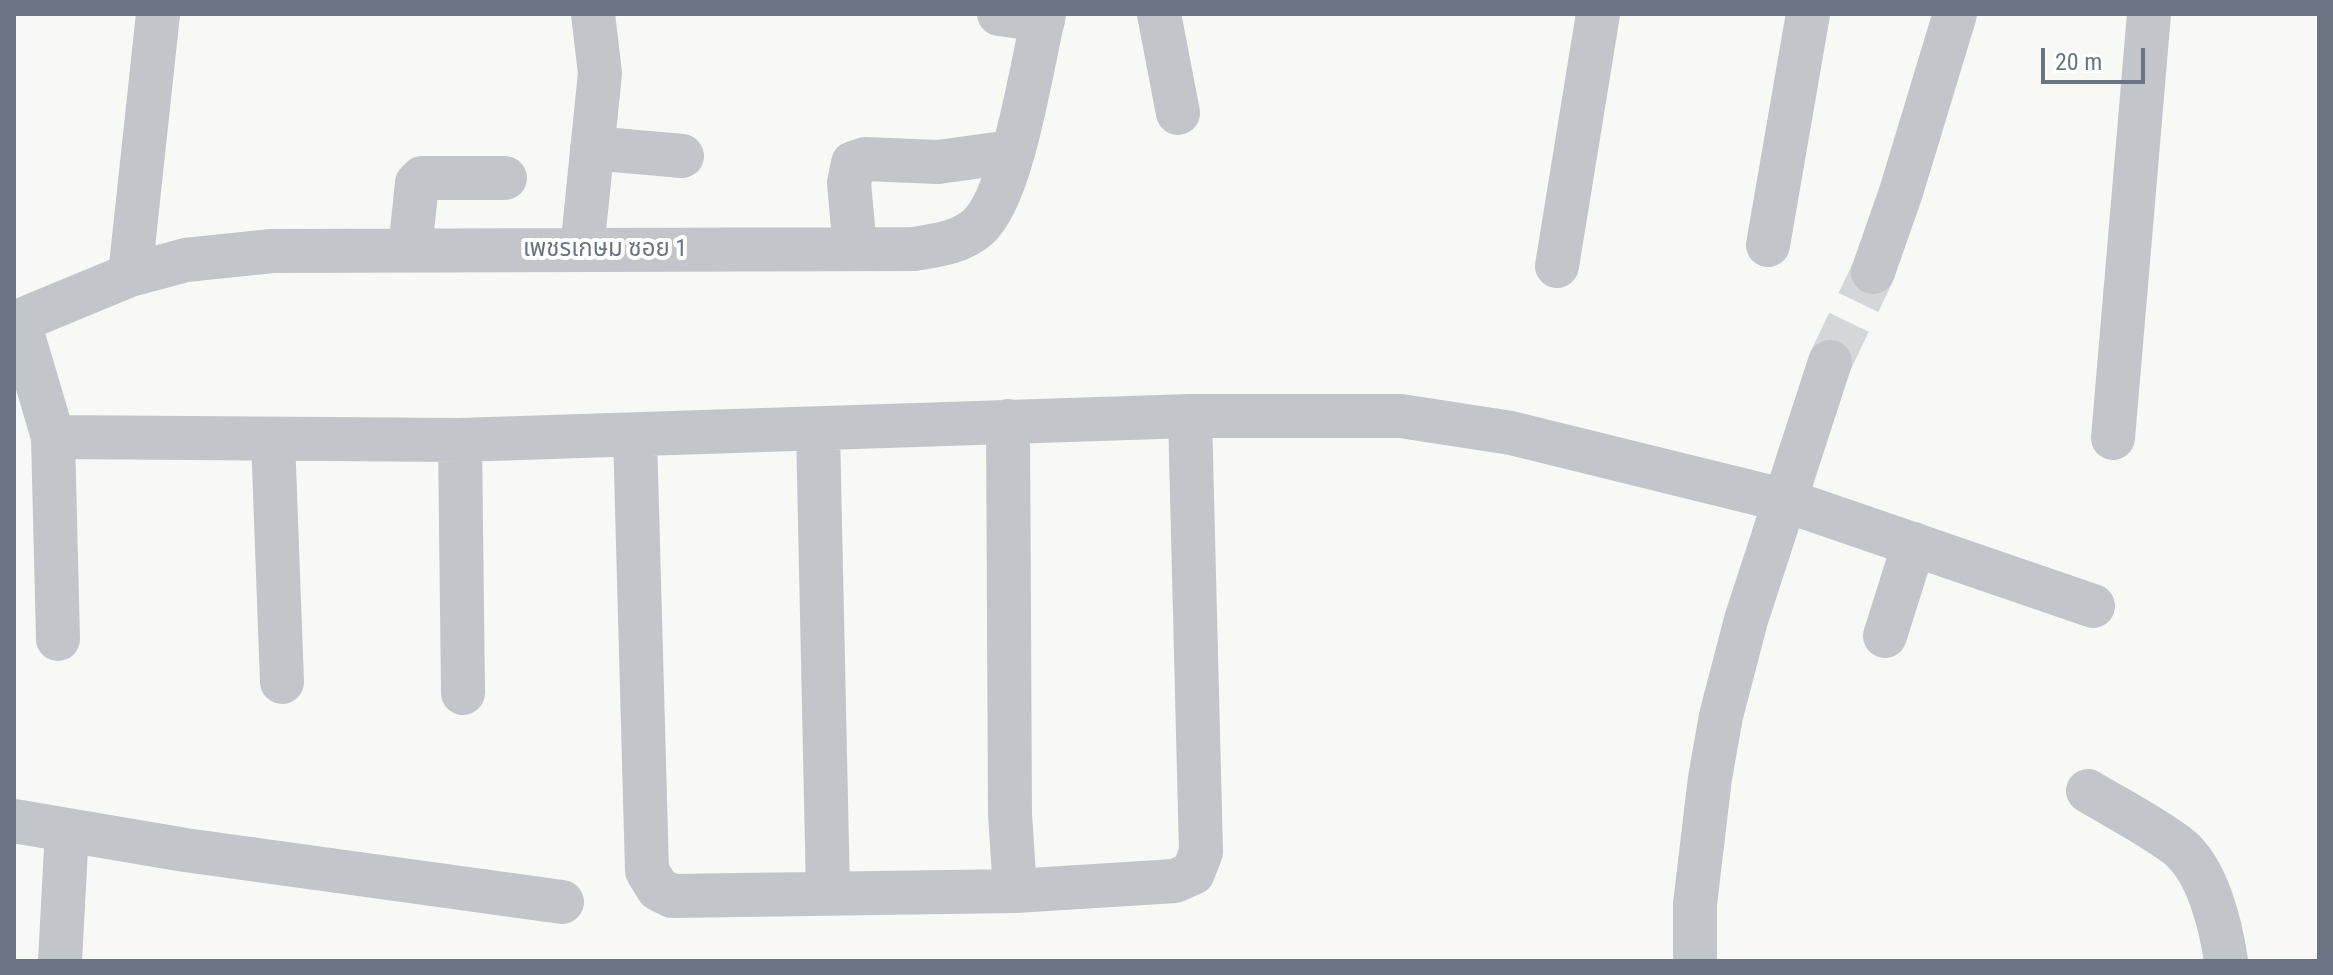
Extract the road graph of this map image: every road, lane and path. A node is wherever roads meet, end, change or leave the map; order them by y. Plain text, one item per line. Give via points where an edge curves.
1 (158, 14) edge
2 (593, 14) edge
3 (999, 14) edge
4 (1159, 14) edge
5 (1598, 14) edge
6 (1808, 14) edge
7 (1955, 14) edge
8 (2149, 14) edge
9 (1043, 17) edge
10 (1178, 113) dead end
11 (592, 148) junction
12 (1011, 152) junction
13 (682, 156) dead end
14 (505, 178) dead end
15 (1768, 245) dead end
16 (855, 249) junction
17 (410, 250) junction
18 (582, 250) junction
19 (1557, 266) dead end
20 (1873, 272) tunnel mouth
21 (130, 275) junction
22 (16, 323) edge
23 (1830, 362) tunnel mouth
24 (1190, 416) junction
25 (1008, 421) junction
26 (818, 430) junction
27 (635, 435) junction
28 (53, 437) junction
29 (2113, 438) dead end
30 (273, 439) junction
31 (460, 440) junction
32 (1787, 501) junction
33 (1914, 544) junction
34 (2093, 606) dead end
35 (1885, 636) dead end
36 (58, 639) dead end
37 (282, 682) dead end
38 (463, 693) dead end
39 (2088, 791) dead end
40 (14, 821) edge
41 (67, 830) junction
42 (1015, 891) junction
43 (828, 893) junction
44 (562, 902) dead end
45 (60, 961) edge
46 (1695, 961) edge
47 (2226, 961) edge

1 - 21 street
2 - 11 street via 600,73
3 - 9 street
4 - 10 street
5 - 19 street
6 - 15 street
7 - 20 street
8 - 29 street
9 - 12 street, เพชรเกษม ซอย 1
11 - 13 street
11 - 18 street
12 - 16 street, เพชรเกษม ซอย 1 via 1001,191 979,226 952,242 914,249
12 - 16 street via 938,162 853,163 849,183
14 - 17 street via 422,178 417,183
16 - 18 street, เพชรเกษม ซอย 1
17 - 18 street, เพชรเกษม ซอย 1
17 - 21 street, เพชรเกษม ซอย 1 via 272,251 186,260
21 - 22 street, เพชรเกษม ซอย 1
22 - 28 street
23 - 32 street
24 - 25 street
24 - 32 street via 1327,414 1448,421
24 - 42 street via 1201,852 1193,873 1175,881
25 - 26 street
25 - 42 street
26 - 27 street
26 - 43 street
27 - 31 street
27 - 43 street via 647,871 658,889 672,896
28 - 30 street
28 - 36 street
30 - 31 street
30 - 37 street
31 - 38 street
32 - 33 street
32 - 46 street via 1746,620 1721,716 1695,904
33 - 34 street
33 - 35 street
39 - 47 street via 2181,849 2209,893 2221,924
40 - 41 street
41 - 44 street
41 - 45 street
42 - 43 street

